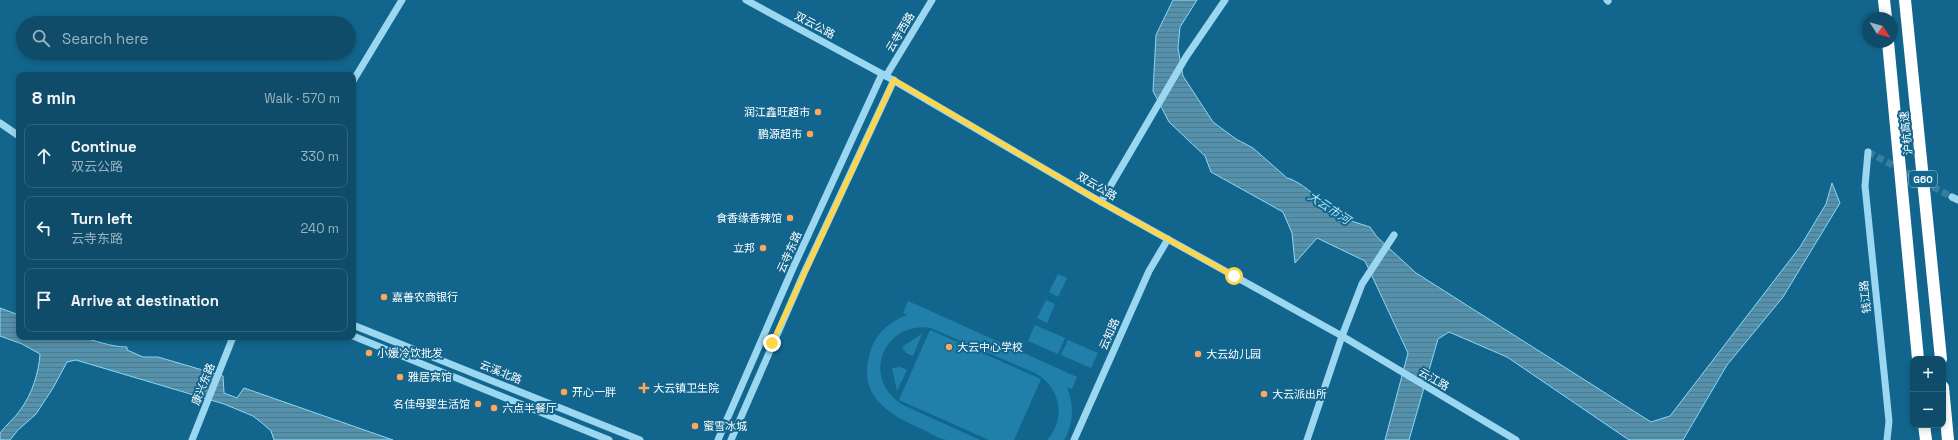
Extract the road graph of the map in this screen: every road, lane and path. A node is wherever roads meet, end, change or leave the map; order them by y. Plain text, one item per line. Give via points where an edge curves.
1 (402, 0) edge
2 (746, 0) edge
3 (932, 0) edge
4 (1225, 0) edge
5 (1884, 0) edge
6 (1905, 0) edge
7 (1885, 12) edge
8 (1889, 48) edge
9 (356, 75) edge
10 (884, 75) junction
11 (894, 80) junction
12 (0, 123) edge
13 (16, 134) edge
14 (1868, 152) dead end
15 (1101, 202) junction
16 (1394, 234) dead end
17 (1168, 239) junction
18 (356, 326) edge
19 (1342, 336) junction
20 (356, 337) edge
21 (232, 340) edge
22 (1918, 356) edge
23 (1941, 356) edge
24 (1943, 392) edge
25 (1924, 428) edge
26 (192, 440) edge
27 (609, 440) edge
28 (640, 440) edge
29 (718, 440) edge
30 (731, 440) edge
31 (1074, 440) edge
32 (1307, 440) edge
33 (1516, 440) edge
34 (1887, 440) edge
35 (1926, 440) edge
36 (1948, 440) edge

1 - 9 street
2 - 10 street, 双云公路
3 - 10 street, 云寺西路
4 - 15 street via 1186,57
5 - 7 highway
6 - 23 highway, 沪杭高速 / G60
8 - 22 highway, 沪杭高速 / G60
10 - 11 street, 双云公路
10 - 29 street, 云寺东路 via 793,268
11 - 15 street, 双云公路
11 - 30 street, 云寺东路 via 800,280
12 - 13 street
14 - 34 street, 钱江路 via 1865,186 1889,421
15 - 17 street, 双云公路
16 - 19 street via 1362,284
17 - 19 street, 双云公路
17 - 31 street, 云知路 via 1149,270
18 - 28 street, 云溪北路
19 - 32 street
19 - 33 street, 云江路
20 - 27 street, 云溪北路
21 - 26 street, 康兴东路
24 - 36 highway
25 - 35 highway

